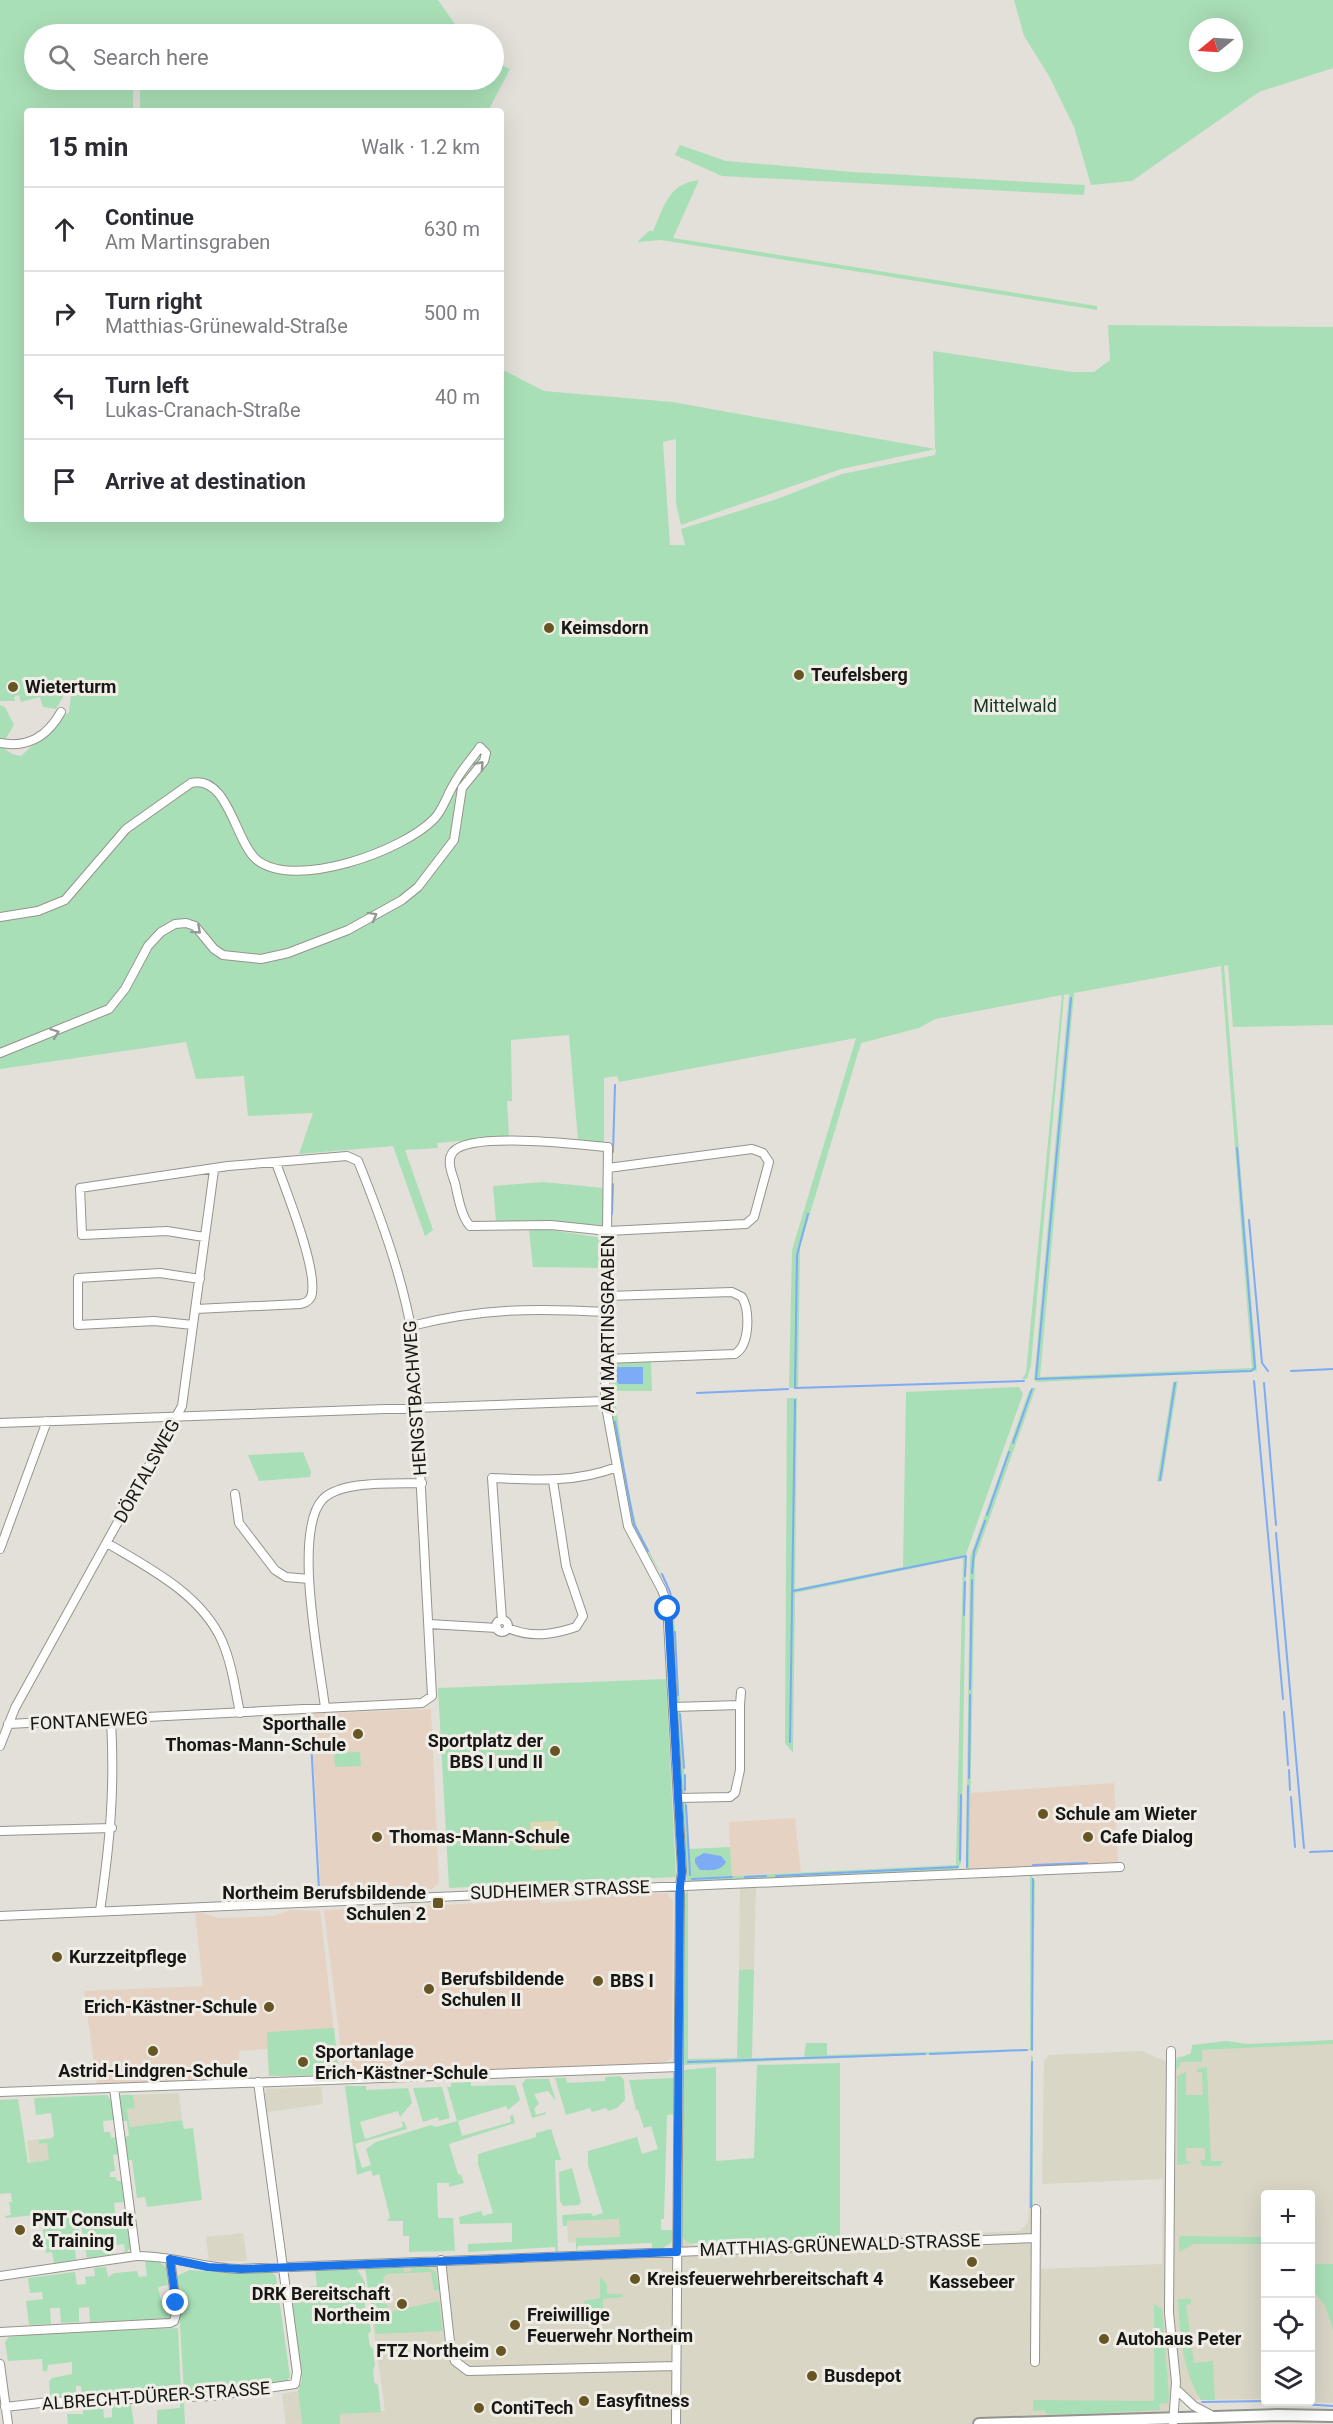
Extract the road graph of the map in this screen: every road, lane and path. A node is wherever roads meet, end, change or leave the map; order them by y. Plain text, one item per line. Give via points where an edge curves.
1 (61, 712) dead end
2 (0, 743) edge
3 (0, 917) edge
4 (0, 1053) edge
5 (276, 1163) junction
6 (608, 1168) junction
7 (214, 1170) junction
8 (608, 1231) junction
9 (204, 1237) junction
10 (200, 1279) junction
11 (607, 1296) junction
12 (196, 1309) junction
13 (607, 1312) junction
14 (193, 1324) junction
15 (411, 1326) junction
16 (606, 1359) junction
17 (605, 1401) junction
18 (418, 1407) junction
19 (178, 1416) junction
20 (46, 1421) junction
21 (0, 1423) edge
22 (616, 1467) junction
23 (554, 1480) junction
24 (422, 1483) junction
25 (235, 1494) dead end
26 (107, 1543) junction
27 (0, 1549) edge
28 (309, 1578) junction
29 (502, 1620) junction
30 (429, 1624) junction
31 (497, 1628) junction
32 (508, 1628) junction
33 (741, 1692) dead end
34 (422, 1703) joint
35 (740, 1705) junction
36 (673, 1707) junction
37 (325, 1708) junction
38 (240, 1713) junction
39 (111, 1720) junction
40 (8, 1724) junction
41 (0, 1746) edge
42 (678, 1798) junction
43 (112, 1828) junction
44 (0, 1832) edge
45 (1120, 1867) dead end
46 (680, 1886) junction
47 (100, 1911) junction
48 (0, 1916) edge
49 (1171, 2050) dead end
50 (679, 2067) junction
51 (258, 2082) junction
52 (114, 2088) junction
53 (0, 2092) edge
54 (1036, 2209) dead end
55 (1035, 2238) junction
56 (677, 2252) junction
57 (136, 2256) junction
58 (170, 2259) junction
59 (441, 2260) junction
60 (282, 2267) junction
61 (0, 2276) edge
62 (0, 2332) edge
63 (1035, 2362) dead end
64 (0, 2364) edge
65 (676, 2366) junction
66 (1176, 2382) junction
67 (1179, 2392) junction
68 (5, 2407) junction
69 (1333, 2416) edge
70 (1214, 2417) junction
71 (1176, 2421) edge
72 (1148, 2422) edge
73 (8, 2423) edge
74 (676, 2424) edge
75 (979, 2424) edge

1 - 2 street via 46,732 32,742
4 -> 3 street via 109,1009 125,989 151,941 175,924 195,926 223,955 261,959 348,930 402,900 454,840 462,788 486,753 480,747 458,776 436,817 402,842 355,862 294,870 277,870 257,859 246,847 230,810 216,791 203,782 191,783 131,824 65,900 31,913
5 - 7 street, HENGSTBACHWEG
5 - 12 street via 308,1255 312,1295 308,1302 300,1304
5 - 15 street, HENGSTBACHWEG via 347,1156 358,1161 388,1243
6 - 8 street, AM MARTINSGRABEN
6 - 8 street via 752,1149 763,1153 769,1162 754,1217 746,1224
6 - 8 street, AM MARTINSGRABEN via 608,1147 531,1141 486,1142 456,1149 450,1162 470,1226 551,1225
7 - 9 street, DÖRTALSWEG
7 - 9 street, HENGSTBACHWEG via 80,1188 82,1235 167,1231
8 - 11 street, AM MARTINSGRABEN
9 - 10 street, DÖRTALSWEG
10 - 12 street, DÖRTALSWEG
10 - 14 street via 160,1273 78,1278 78,1325 154,1321
11 - 13 street, AM MARTINSGRABEN
11 - 16 street via 732,1292 742,1297 746,1309 745,1342 735,1354
12 - 14 street, DÖRTALSWEG
13 - 15 street via 498,1310
13 - 16 street, AM MARTINSGRABEN
14 - 19 street, DÖRTALSWEG
15 - 18 street, HENGSTBACHWEG
16 - 17 street, AM MARTINSGRABEN
17 - 18 street
17 - 22 street, AM MARTINSGRABEN
18 - 19 street
18 - 24 street, HENGSTBACHWEG
19 - 20 street
19 - 26 street, DÖRTALSWEG
20 - 21 street
20 - 27 street
22 - 23 street via 600,1474
22 - 36 street, AM MARTINSGRABEN via 629,1529 665,1598
23 - 29 street via 492,1478
23 - 32 street via 566,1566 583,1616 576,1627 554,1635 521,1634
24 - 28 street via 348,1486 323,1499 312,1522 307,1554
24 - 30 street, HENGSTBACHWEG
25 - 28 street via 239,1523 275,1570 286,1577
26 - 38 street via 175,1586 207,1618 225,1649
26 - 40 street, DÖRTALSWEG
28 - 37 street
29 - 31 street
29 - 32 street
30 - 31 street
30 - 34 street, HENGSTBACHWEG via 433,1693
31 - 32 street via 502,1632
33 - 35 street
34 - 37 street, FONTANEWEG
35 - 36 street
35 - 42 street via 740,1770 735,1793 730,1797
36 - 42 street, AM MARTINSGRABEN
37 - 38 street, FONTANEWEG
38 - 39 street, FONTANEWEG
39 - 40 street, FONTANEWEG
39 - 43 street
40 - 41 street, DÖRTALSWEG
42 - 46 street, AM MARTINSGRABEN
43 - 44 street
43 - 47 street
45 - 46 street, SUDHEIMER STRASSE
46 - 47 street, SUDHEIMER STRASSE
46 - 50 street, AM MARTINSGRABEN
47 - 48 street, SUDHEIMER STRASSE
49 - 66 street via 1168,2313
50 - 51 street
50 - 56 street, AM MARTINSGRABEN
51 - 52 street
51 - 60 street
52 - 53 street
52 - 57 street
54 - 55 street
55 - 56 street, MATTHIAS-GRÜNEWALD-STRASSE
55 - 63 street
56 - 59 street, MATTHIAS-GRÜNEWALD-STRASSE
56 - 65 street, AM MARTINSGRABEN
57 - 58 street, MATTHIAS-GRÜNEWALD-STRASSE
57 - 61 street, MATTHIAS-GRÜNEWALD-STRASSE
58 - 60 street, MATTHIAS-GRÜNEWALD-STRASSE via 220,2268
58 - 62 street via 177,2311 174,2322
59 - 60 street, MATTHIAS-GRÜNEWALD-STRASSE
59 - 65 street via 451,2350 455,2361 468,2371
60 - 68 street, ALBRECHT-DÜRER-STRASSE via 297,2376 293,2386 212,2396
64 - 68 street
65 - 74 street, AM MARTINSGRABEN
66 - 67 street
66 - 71 street
67 - 70 street
67 - 71 street
68 - 73 street
69 - 70 main road
70 - 71 main road
71 - 72 main road
72 - 75 main road

